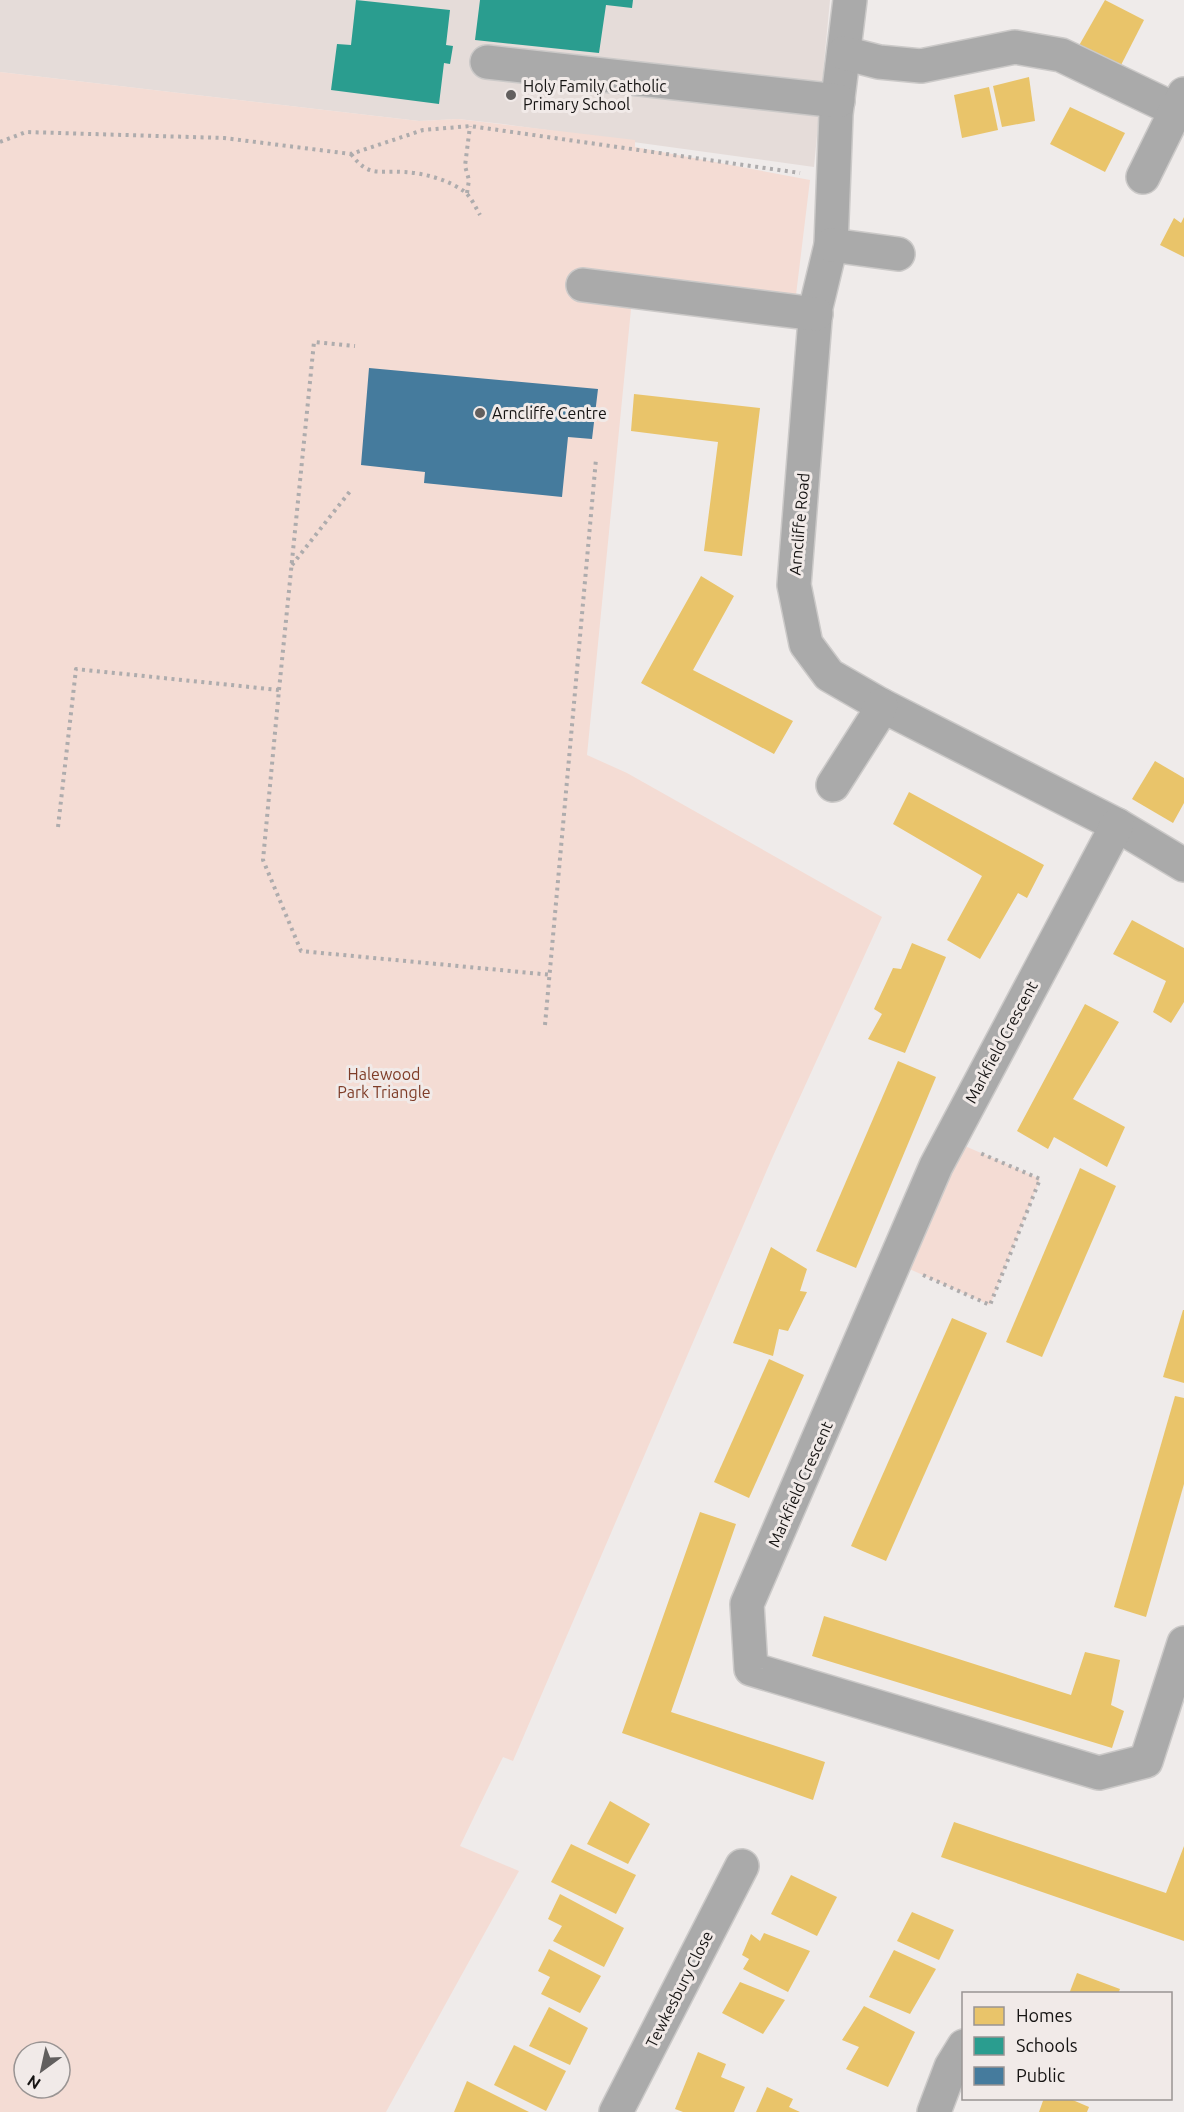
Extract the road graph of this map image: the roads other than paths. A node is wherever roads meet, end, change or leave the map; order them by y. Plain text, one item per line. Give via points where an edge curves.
1 (850, 0) edge
2 (843, 53) junction
3 (488, 62) dead end
4 (838, 102) junction
5 (1180, 102) edge
6 (1143, 177) dead end
7 (831, 246) junction
8 (898, 254) dead end
9 (583, 285) dead end
10 (816, 314) junction
11 (881, 705) junction
12 (833, 785) dead end
13 (1117, 825) junction
14 (1184, 865) edge
15 (1184, 1643) edge
16 (742, 1866) dead end
17 (962, 2048) edge
18 (616, 2112) edge
19 (934, 2112) edge

1 - 2 street, Arncliffe Road
2 - 4 street, Arncliffe Road
2 - 5 street via 921,66 1016,47 1061,55
3 - 4 street
4 - 7 street, Arncliffe Road
5 - 6 street
7 - 8 street
7 - 10 street, Arncliffe Road
9 - 10 street
10 - 11 street, Arncliffe Road via 794,585 806,644 828,675
11 - 12 street
11 - 13 street, Arncliffe Road
13 - 14 street, Arncliffe Road
13 - 15 street, Markfield Crescent via 949,1139 747,1604 751,1670 1100,1773 1146,1761
16 - 18 street, Tewkesbury Close
17 - 19 street

